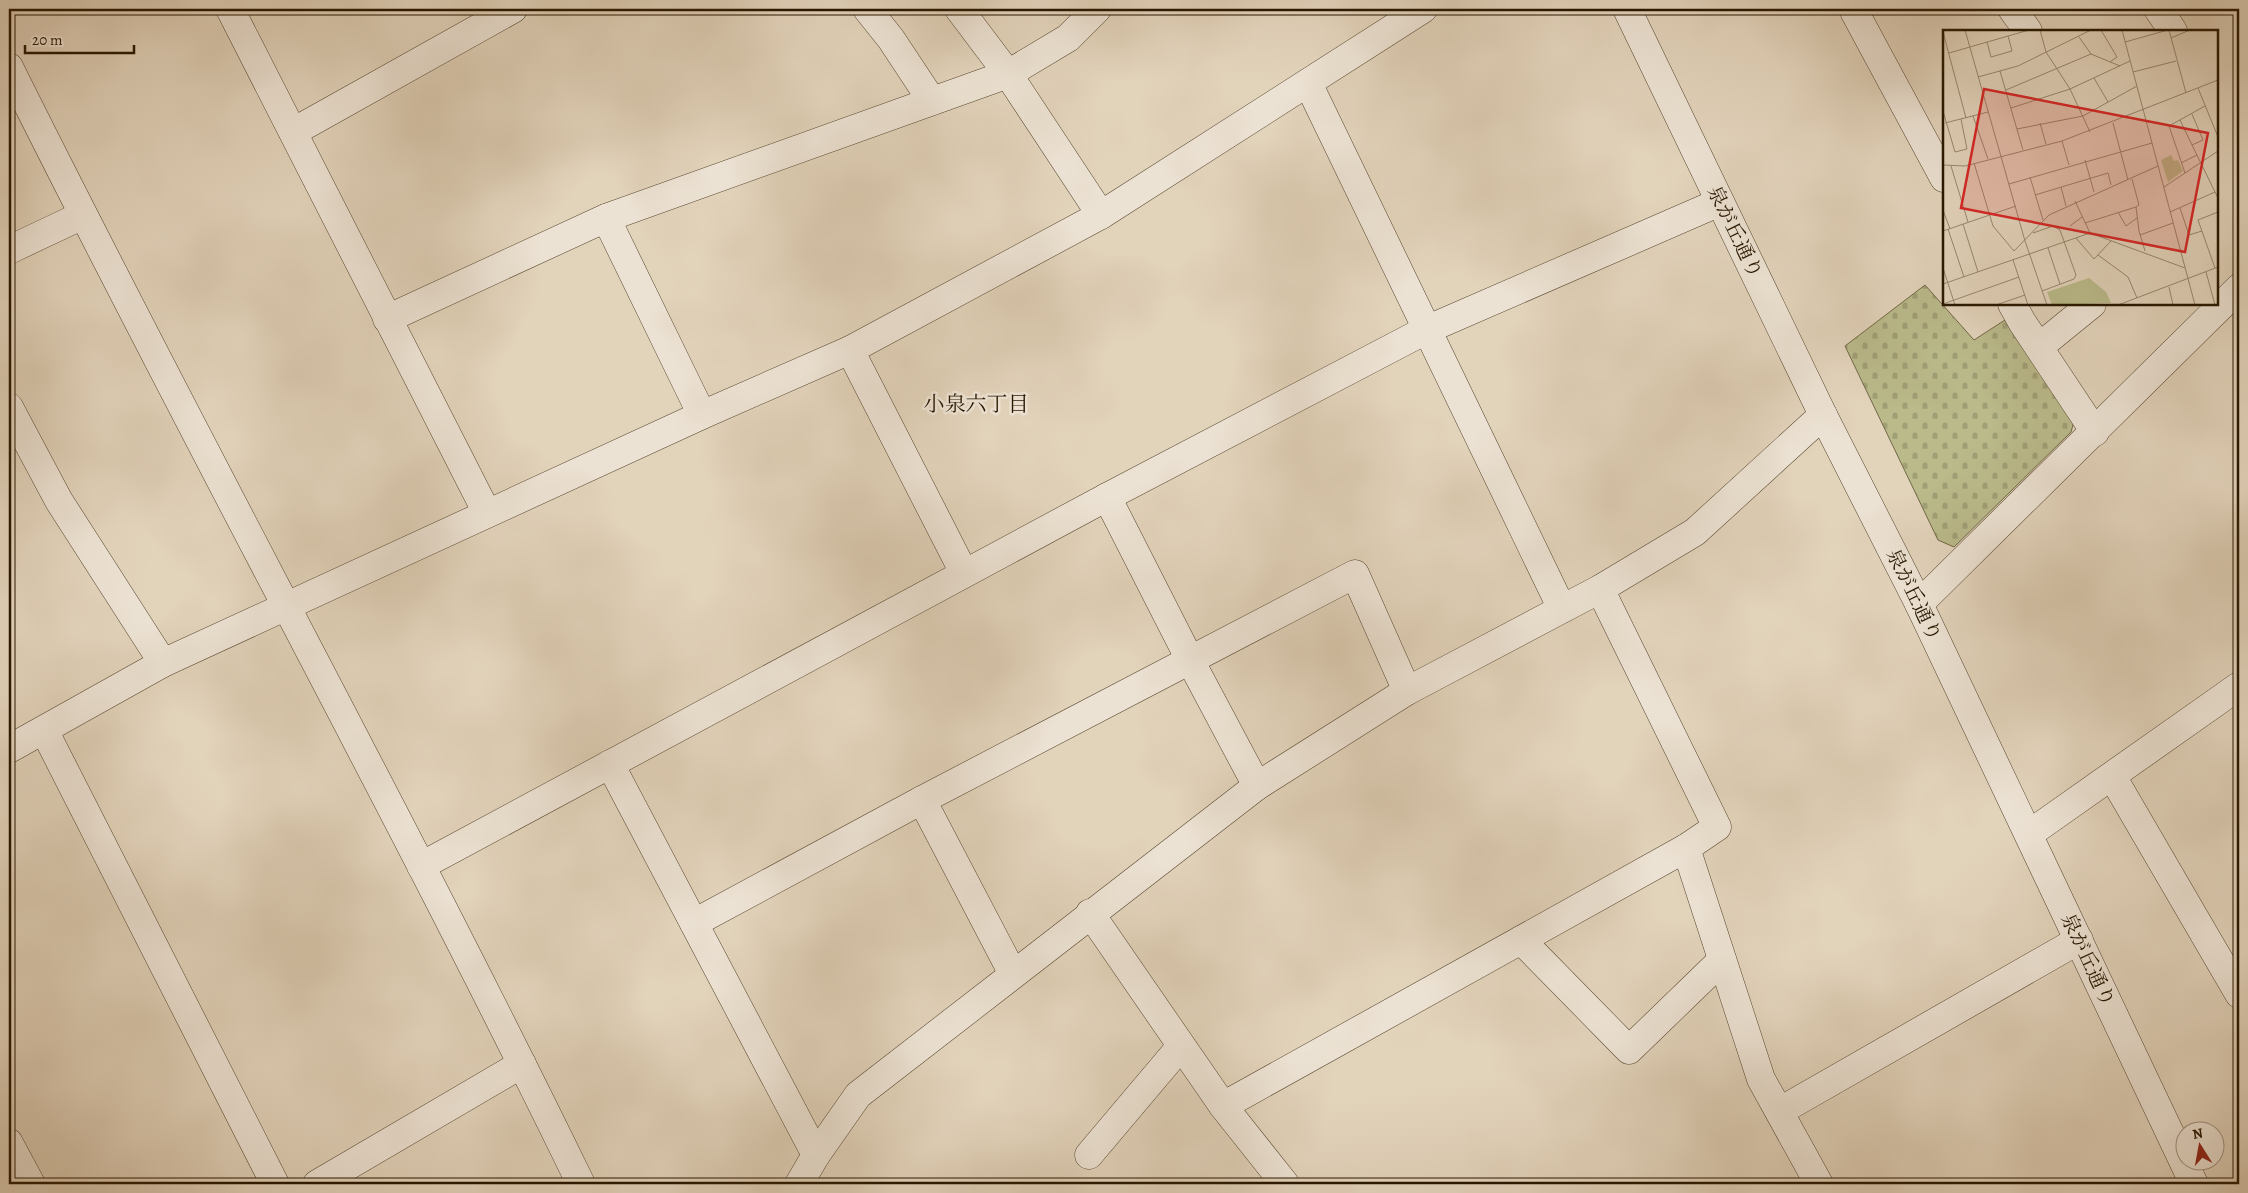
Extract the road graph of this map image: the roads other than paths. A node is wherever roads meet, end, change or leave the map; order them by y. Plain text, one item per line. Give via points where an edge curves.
1 (230, 9) edge
2 (513, 9) edge
3 (867, 9) edge
4 (959, 9) edge
5 (1097, 9) edge
6 (1423, 9) edge
7 (1627, 9) edge
8 (1857, 9) edge
9 (2012, 9) edge
10 (2158, 9) edge
11 (2027, 30) edge
12 (2172, 30) edge
13 (9, 67) edge
14 (1008, 74) junction
15 (1308, 84) junction
16 (932, 101) junction
17 (293, 132) junction
18 (1943, 176) edge
19 (1720, 202) junction
20 (83, 215) junction
21 (1100, 216) junction
22 (606, 218) junction
23 (9, 250) edge
24 (2231, 297) edge
25 (2013, 305) edge
26 (2091, 305) edge
27 (388, 319) junction
28 (1426, 330) junction
29 (2039, 347) junction
30 (850, 350) junction
31 (9, 407) edge
32 (702, 415) junction
33 (1823, 415) junction
34 (2095, 432) junction
35 (1108, 497) junction
36 (487, 513) junction
37 (964, 574) junction
38 (1600, 589) junction
39 (1919, 604) junction
40 (288, 606) junction
41 (1562, 609) junction
42 (1190, 660) junction
43 (163, 663) junction
44 (2239, 686) edge
45 (1407, 691) junction
46 (44, 730) junction
47 (9, 748) edge
48 (610, 764) junction
49 (2112, 776) junction
50 (1257, 786) junction
51 (922, 800) junction
52 (2028, 834) junction
53 (1686, 848) junction
54 (421, 866) junction
55 (1090, 913) junction
56 (694, 922) junction
57 (1521, 940) junction
58 (2079, 940) junction
59 (1722, 960) junction
60 (1013, 974) junction
61 (2239, 994) edge
62 (1181, 1046) junction
63 (522, 1064) junction
64 (1222, 1106) junction
65 (1780, 1111) junction
66 (9, 1143) edge
67 (816, 1155) junction
68 (1089, 1155) dead end
69 (30, 1184) edge
70 (275, 1184) edge
71 (317, 1184) edge
72 (581, 1184) edge
73 (799, 1184) edge
74 (1285, 1184) edge
75 (1819, 1184) edge
76 (2194, 1184) edge

1 - 17 street
2 - 17 street
3 - 16 street via 891,38
4 - 14 street
5 - 14 street via 1068,38
6 - 15 street
7 - 19 street, 泉が丘通り
8 - 18 street via 1854,11
9 - 11 street
10 - 12 street
13 - 20 street
14 - 16 street
14 - 21 street
15 - 21 street
15 - 28 street
16 - 22 street
17 - 27 street
19 - 28 street
19 - 33 street, 泉が丘通り
20 - 23 street
20 - 40 street
21 - 30 street
22 - 27 street
22 - 32 street
24 - 34 street
25 - 29 street
26 - 29 street
27 - 36 street
28 - 35 street
28 - 41 street
29 - 34 street
30 - 32 street
30 - 37 street
31 - 43 street via 59,501
32 - 36 street
33 - 38 street via 1695,532
33 - 39 street, 泉が丘通り
34 - 39 street
35 - 37 street
35 - 42 street
36 - 40 street
37 - 48 street
38 - 41 street
38 - 53 street via 1717,827
39 - 52 street, 泉が丘通り
40 - 43 street
40 - 54 street
41 - 45 street
42 - 45 street via 1355,574
42 - 50 street
42 - 51 street
43 - 46 street
44 - 49 street
45 - 50 street
46 - 47 street
46 - 70 street
48 - 54 street
48 - 56 street
49 - 52 street
49 - 61 street
50 - 55 street
51 - 56 street
51 - 60 street
52 - 58 street, 泉が丘通り
53 - 57 street
53 - 59 street
54 - 63 street
55 - 60 street
55 - 62 street
56 - 67 street
57 - 59 street via 1629,1050
57 - 64 street
58 - 65 street
58 - 76 street, 泉が丘通り
59 - 65 street via 1761,1079
60 - 67 street via 858,1095
62 - 64 street
62 - 68 street
63 - 71 street
63 - 72 street
64 - 74 street
65 - 75 street
66 - 69 street
67 - 73 street

